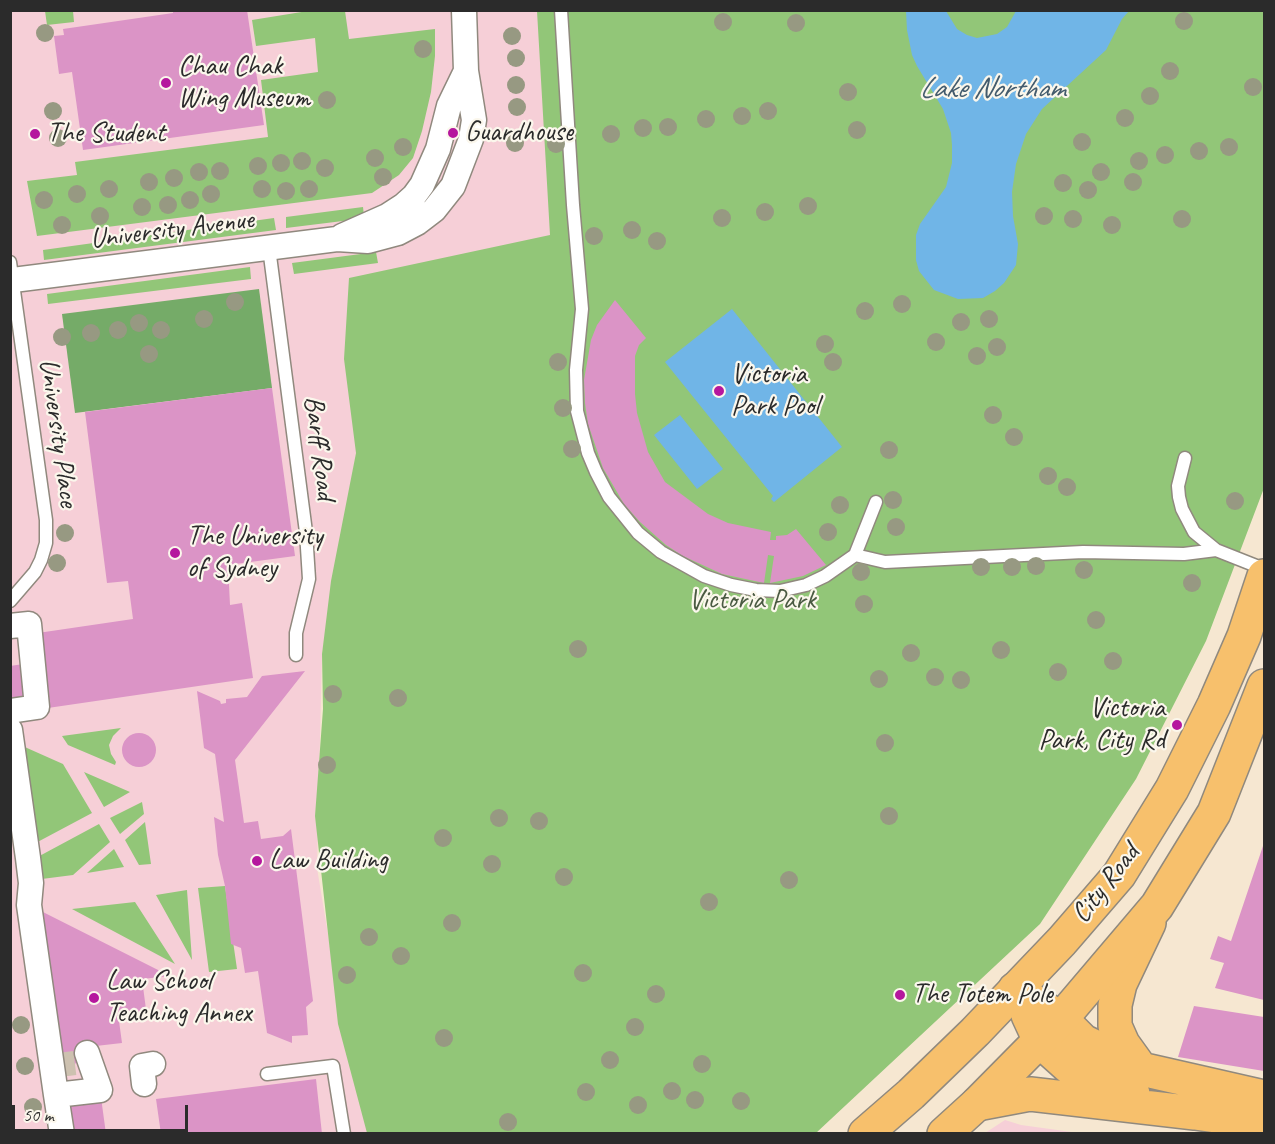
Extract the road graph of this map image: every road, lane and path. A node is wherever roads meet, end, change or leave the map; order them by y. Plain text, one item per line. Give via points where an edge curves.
1 (464, 10) edge
2 (561, 10) edge
3 (269, 248) junction
4 (12, 271) edge
5 (1185, 458) dead end
6 (876, 502) dead end
7 (1216, 550) junction
8 (855, 555) junction
9 (1264, 569) edge
10 (1264, 576) edge
11 (10, 601) edge
12 (10, 626) edge
13 (296, 655) dead end
14 (1264, 687) edge
15 (10, 711) edge
16 (10, 730) edge
17 (1157, 906) junction
18 (1015, 989) junction
19 (1051, 1030) junction
20 (87, 1053) dead end
21 (1141, 1069) junction
22 (267, 1074) dead end
23 (56, 1095) junction
24 (1264, 1096) edge
25 (977, 1104) junction
26 (1195, 1113) junction
27 (1264, 1123) edge
28 (62, 1134) edge
29 (344, 1134) edge
30 (865, 1134) edge
31 (944, 1134) edge

1 - 3 street, University Avenue via 466,71 449,106 438,149 414,196 387,216 337,239
2 - 8 lane via 582,309 575,389 581,430 609,497 638,533 661,552 704,576 731,585 772,591 807,585
3 - 4 street, University Avenue
3 - 13 lane, Barff Road via 306,532 309,579 296,633
4 - 11 lane, University Place via 46,543 35,572
5 - 7 lane via 1178,486 1182,509 1194,532
6 - 8 lane
7 - 8 lane via 885,562
7 - 9 lane
10 - 18 main road, City Road via 1244,636 1173,789 1119,875
12 - 15 street via 29,624 37,707
14 - 17 main road, City Road via 1214,813
16 - 23 street via 31,883 29,905
17 - 19 main road, City Road
17 - 21 main road via 1114,1005 1115,1026
18 - 19 main road
18 - 30 main road, City Road via 911,1094
19 - 21 main road
19 - 25 main road, City Road
19 - 26 main road via 1069,1067 1111,1088
20 - 23 street via 100,1090
21 - 24 main road
22 - 29 lane via 333,1066
23 - 28 street
25 - 26 main road via 1030,1094
25 - 31 main road, City Road
26 - 27 main road

